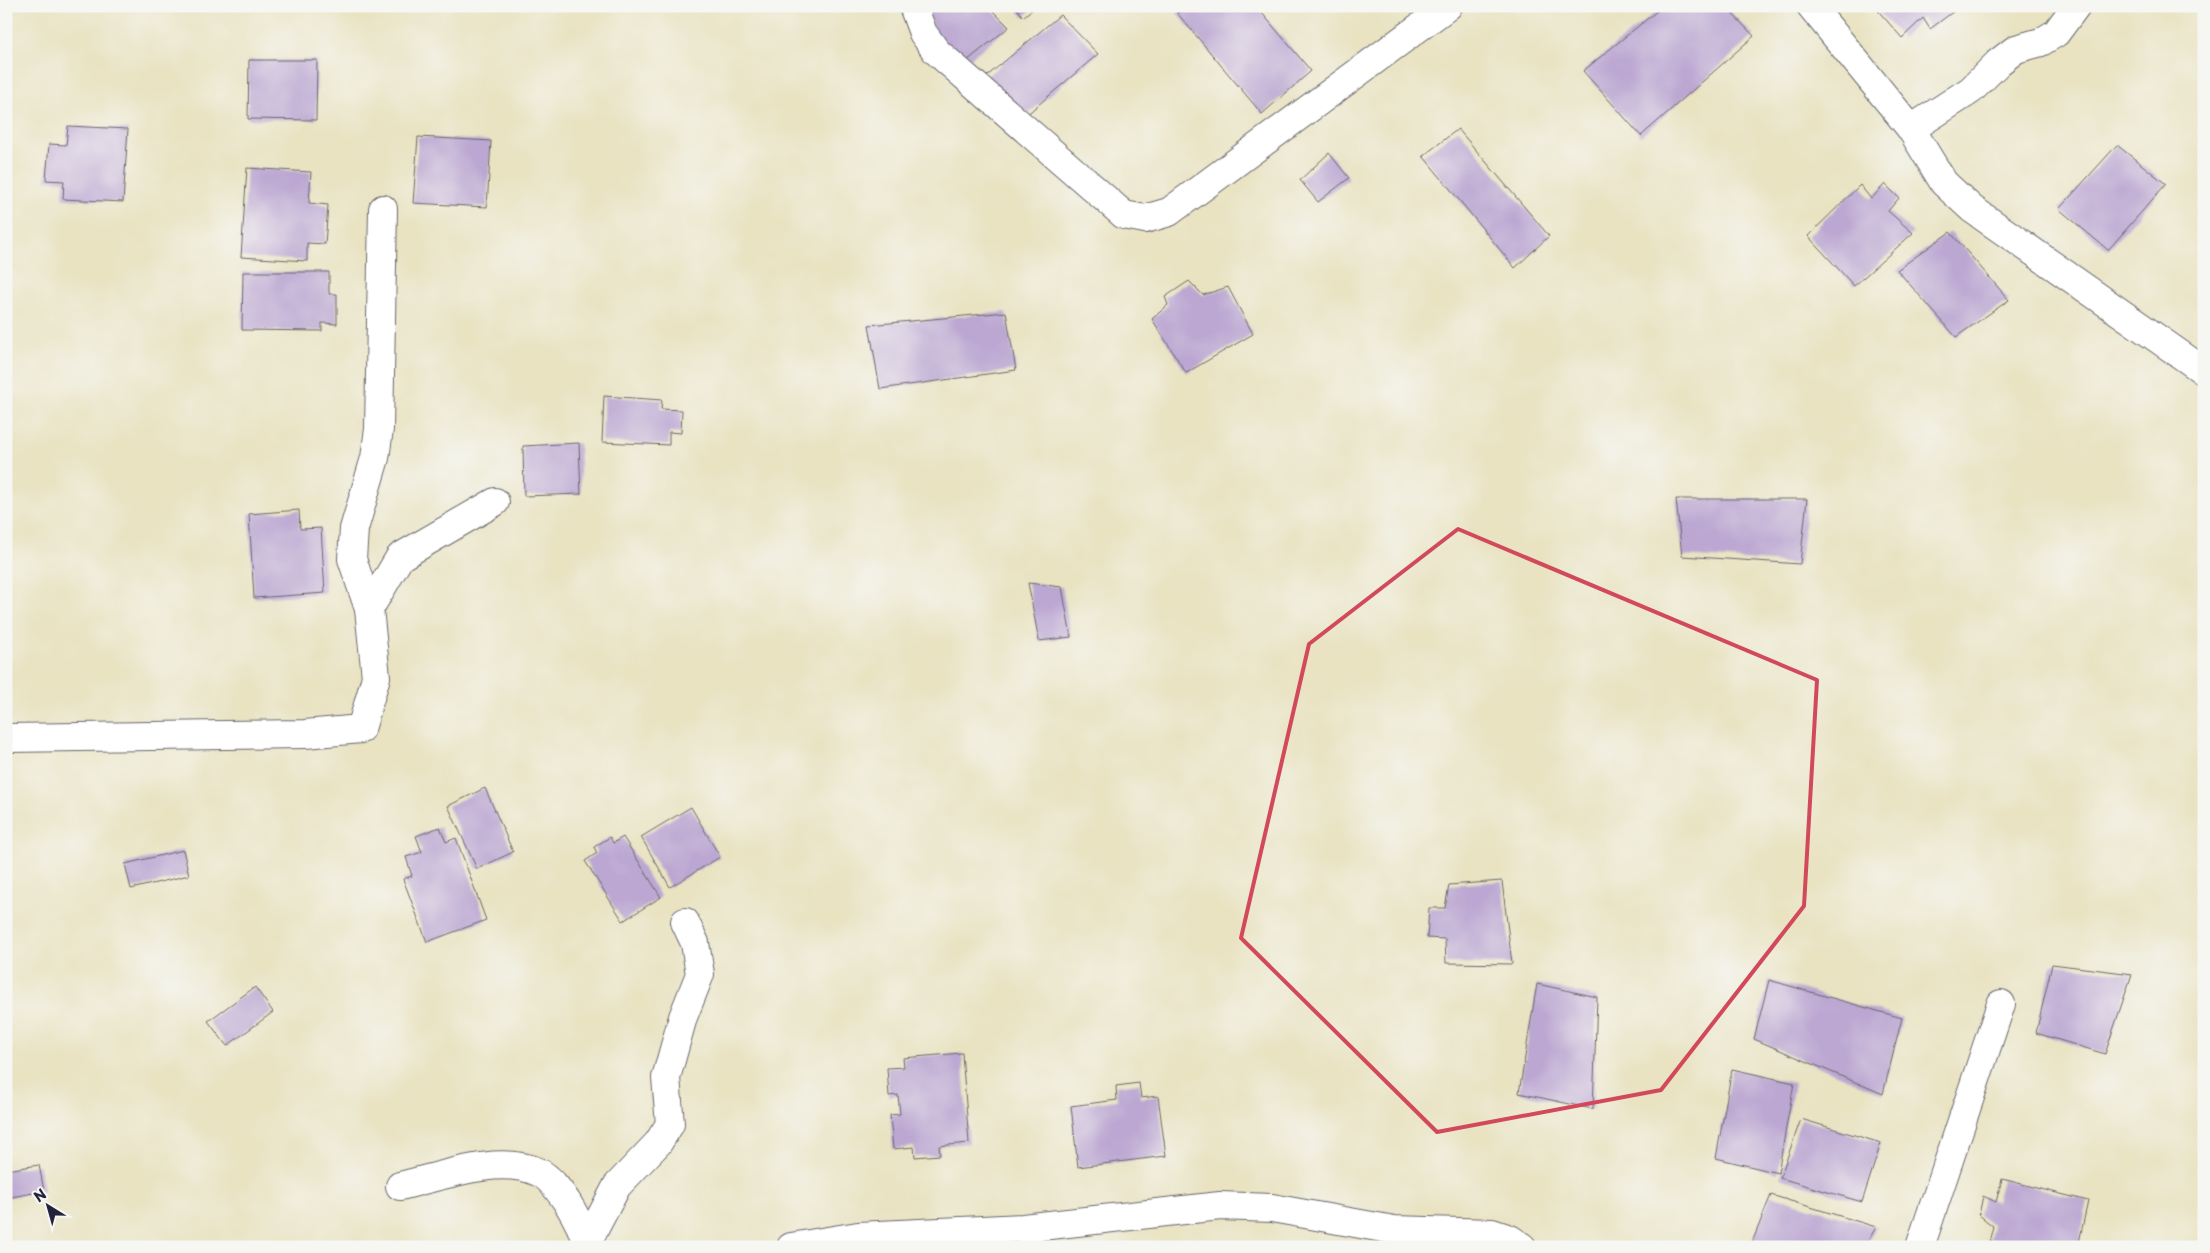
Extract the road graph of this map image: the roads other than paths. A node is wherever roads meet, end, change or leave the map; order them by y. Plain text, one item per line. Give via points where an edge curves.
1 (913, 6) edge
2 (1448, 6) edge
3 (1811, 6) edge
4 (2076, 6) edge
5 (1911, 129) junction
6 (383, 209) dead end
7 (2204, 371) edge
8 (495, 502) dead end
9 (369, 609) junction
10 (6, 738) edge
11 (685, 922) dead end
12 (2000, 1004) dead end
13 (400, 1186) dead end
14 (587, 1245) edge
15 (791, 1247) edge
16 (1522, 1247) edge
17 (1920, 1247) edge

1 - 2 street via 923,33 936,51 1124,215 1145,219 1169,212
3 - 5 street
4 - 5 street via 2056,33 2041,42 2016,49 1971,90
5 - 7 street via 1944,183 1972,209
6 - 9 street via 379,429 354,529 352,559
8 - 9 street via 400,557
9 - 10 street via 376,677 361,729 305,734
11 - 14 street via 695,943 700,974 666,1078 670,1124 658,1143 617,1186
12 - 17 street
13 - 14 street via 492,1165 522,1166 540,1172 559,1191 574,1213
15 - 16 street via 858,1236 1023,1228 1220,1206 1272,1208 1394,1230 1492,1234 1510,1239

